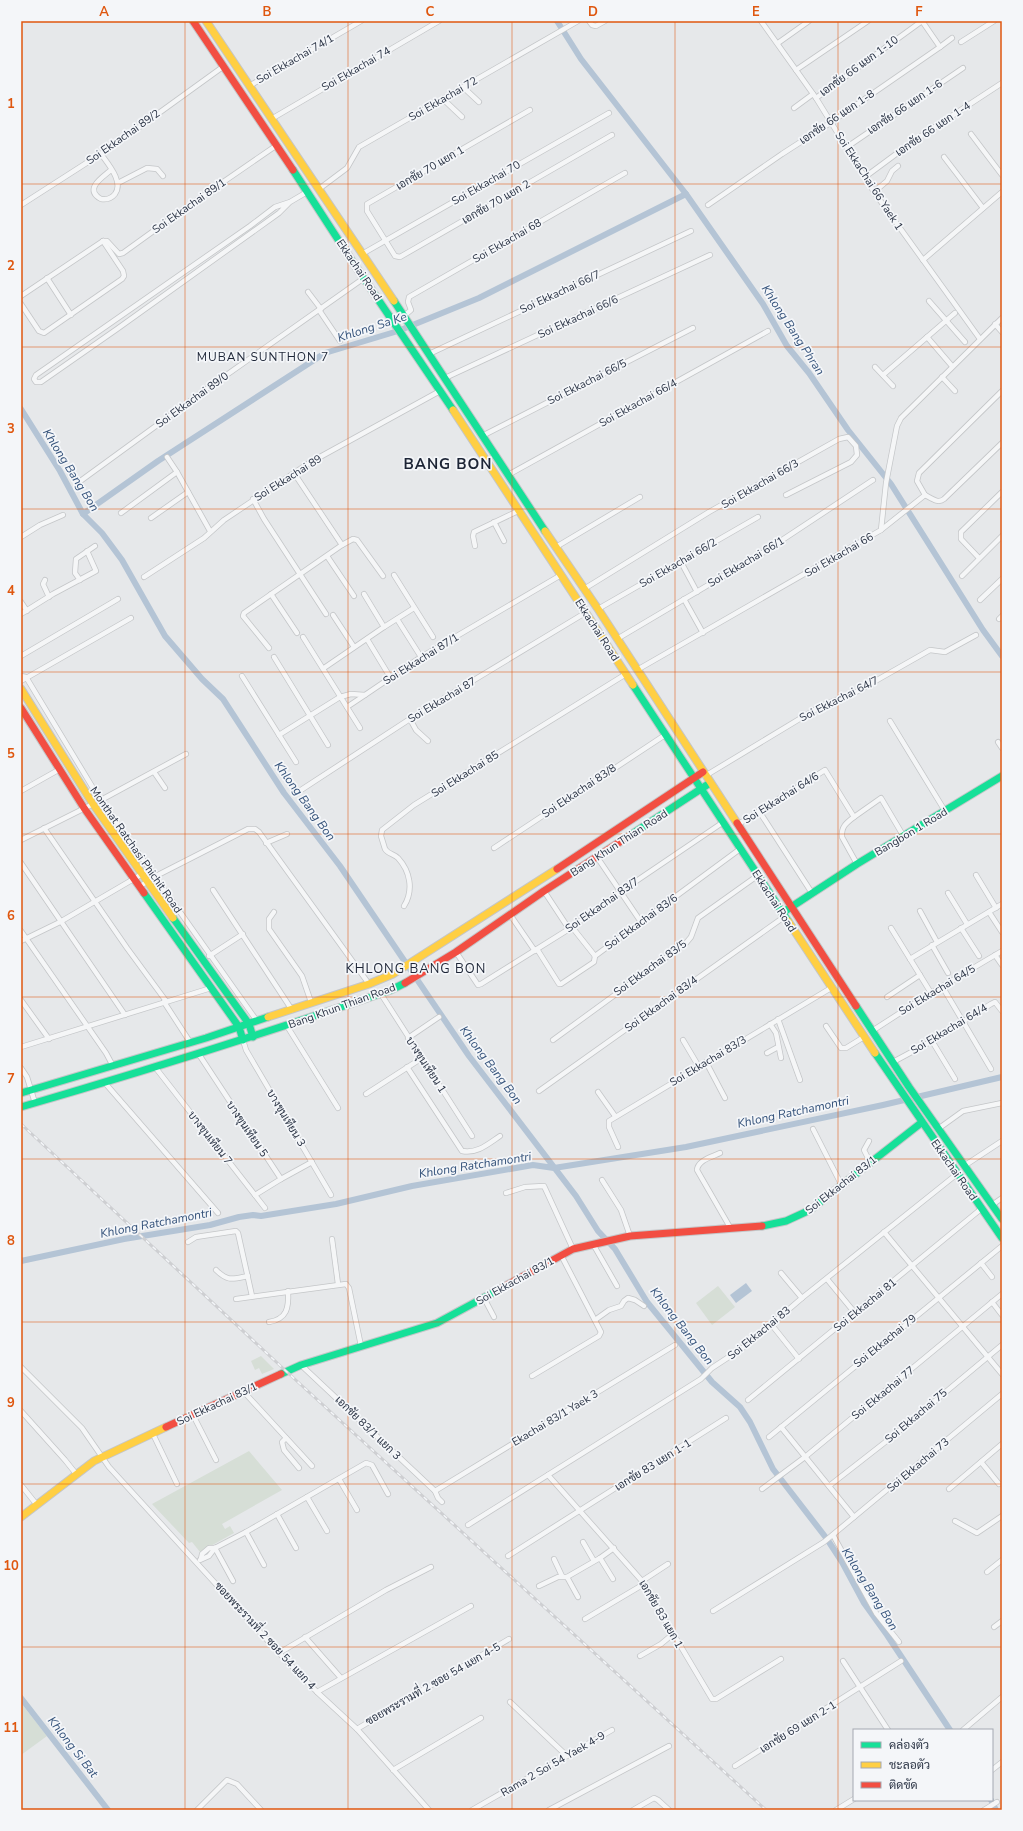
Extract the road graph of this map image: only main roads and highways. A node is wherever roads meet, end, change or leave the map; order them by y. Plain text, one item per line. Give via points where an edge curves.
1 (192, 21) edge
2 (206, 21) edge
3 (521, 496) junction
4 (513, 503) junction
5 (540, 523) junction
6 (530, 529) junction
7 (21, 689) edge
8 (21, 708) edge
9 (704, 774) junction
10 (1002, 776) edge
11 (693, 779) junction
12 (710, 784) junction
13 (700, 790) junction
14 (591, 848) junction
15 (597, 857) junction
16 (820, 888) junction
17 (790, 906) junction
18 (782, 913) junction
19 (249, 1024) junction
20 (239, 1027) junction
21 (252, 1037) junction
22 (243, 1040) junction
23 (21, 1093) edge
24 (21, 1107) edge
25 (921, 1123) junction
26 (1002, 1219) edge
27 (1002, 1238) edge
28 (21, 1517) edge

1 - 4 main road, Ekkachai Road via 277,145
2 - 3 main road, Ekkachai Road via 273,118
3 - 4 main road via 521,506
3 - 5 main road, Ekkachai Road
4 - 6 main road, Ekkachai Road
5 - 6 main road via 530,518
5 - 9 main road, Ekkachai Road
6 - 11 main road, Ekkachai Road
7 - 19 main road, Monthat Ratchasi Phichit Road via 93,804
8 - 20 main road, Monthat Ratchasi Phichit Road via 84,808
9 - 11 main road, Bang Khun Thian Road
9 - 12 main road, Ekkachai Road
10 - 16 main road, Bangbon 1 Road
11 - 13 main road, Ekkachai Road
11 - 14 main road, Bang Khun Thian Road
12 - 13 main road, Bang Khun Thian Road
12 - 17 main road, Ekkachai Road
13 - 15 main road, Bang Khun Thian Road
13 - 18 main road, Ekkachai Road
14 - 15 main road
14 - 19 main road, Bang Khun Thian Road via 405,967 369,984
15 - 21 main road, Bang Khun Thian Road via 413,979 382,994
16 - 17 main road, Bangbon 1 Road
16 - 17 main road, Bangbon 1 Road via 810,890
17 - 18 main road, Bangbon 1 Road
17 - 26 main road, Ekkachai Road via 909,1087
18 - 25 main road, Ekkachai Road
19 - 20 main road, Bang Khun Thian Road
19 - 21 main road
20 - 22 main road, Monthat Ratchasi Phichit Road
20 - 23 main road, Bang Khun Thian Road
21 - 22 main road, Bang Khun Thian Road
22 - 24 main road, Bang Khun Thian Road
25 - 27 main road, Ekkachai Road
25 - 28 main road, Soi Ekkachai 83/1 via 799,1217 786,1222 731,1229 630,1236 573,1249 437,1323 302,1365 94,1461

